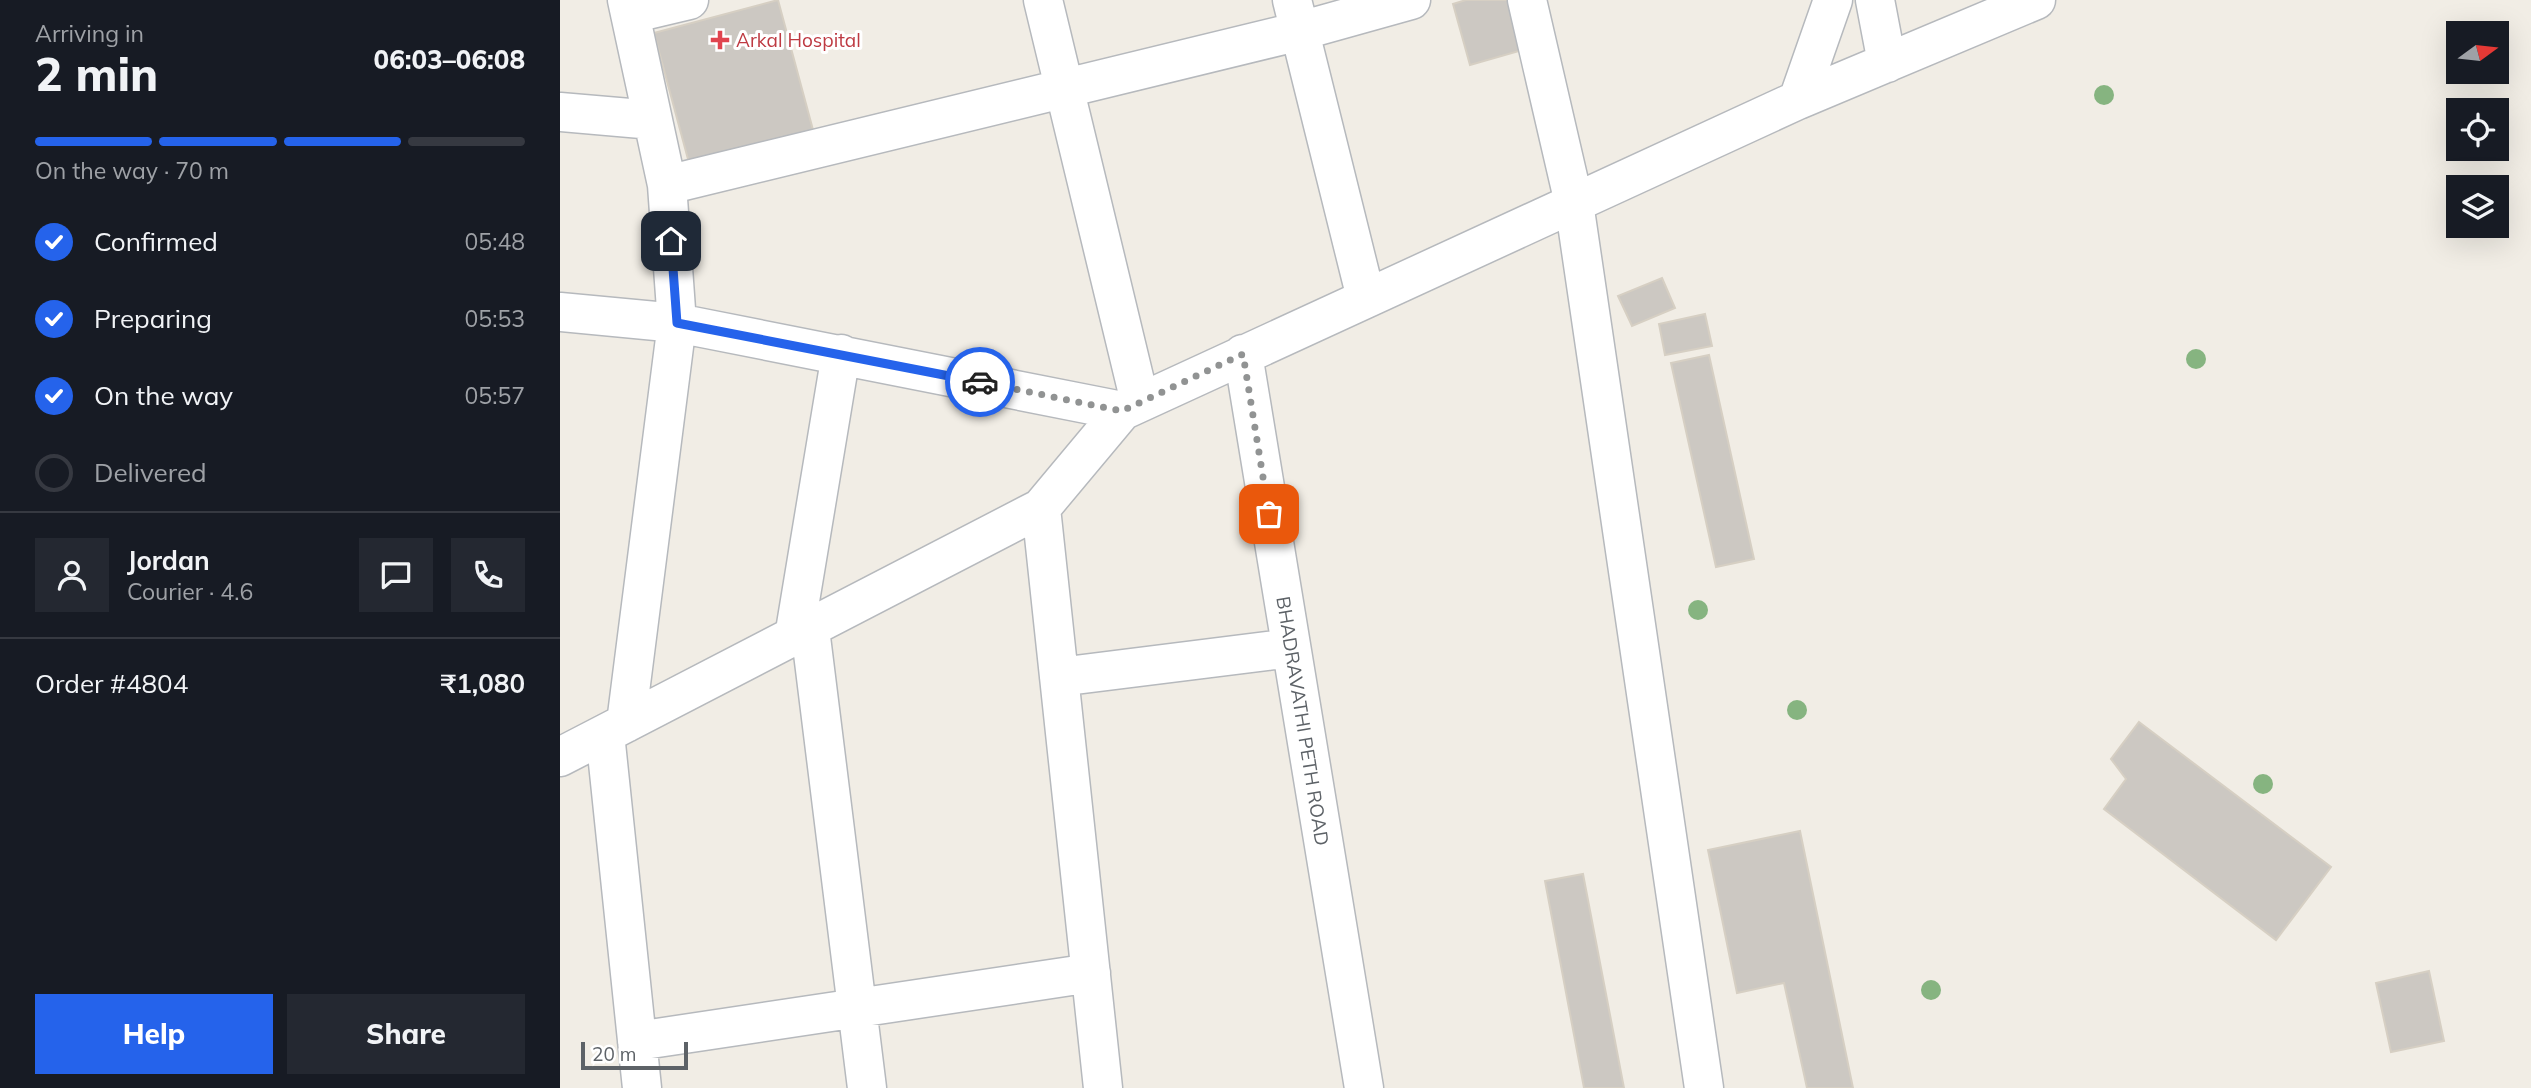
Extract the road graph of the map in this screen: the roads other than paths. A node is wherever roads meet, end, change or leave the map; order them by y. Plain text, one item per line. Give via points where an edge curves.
1 (689, 0) edge
2 (1043, 0) edge
3 (1411, 0) edge
4 (1527, 0) edge
5 (1833, 0) edge
6 (1875, 0) edge
7 (2036, 0) edge
8 (629, 7) edge
9 (1296, 16) edge
10 (1887, 63) junction
11 (1064, 88) junction
12 (1798, 100) junction
13 (560, 112) edge
14 (653, 120) junction
15 (667, 185) junction
16 (1574, 203) junction
17 (1366, 298) junction
18 (560, 312) edge
19 (677, 323) junction
20 (841, 354) junction
21 (1243, 354) junction
22 (1131, 406) junction
23 (1041, 508) junction
24 (802, 633) junction
25 (1291, 648) junction
26 (1059, 677) junction
27 (615, 728) junction
28 (560, 757) edge
29 (1091, 974) junction
30 (857, 1008) junction
31 (638, 1041) junction
32 (642, 1088) edge
33 (867, 1088) edge
34 (1103, 1088) edge
35 (1364, 1088) edge
36 (1704, 1088) edge

1 - 8 street
2 - 11 street
3 - 9 street
4 - 16 street
5 - 12 street
6 - 10 street
7 - 10 street
8 - 14 street
9 - 11 street
9 - 17 street
10 - 12 street
11 - 15 street
11 - 22 street
12 - 16 street
13 - 14 street
14 - 15 street
15 - 19 street
16 - 17 street
16 - 36 street
17 - 21 street
18 - 19 street
19 - 20 street
19 - 27 street
20 - 22 street
20 - 24 street
21 - 22 street
21 - 25 street, BHADRAVATHI PETH ROAD
22 - 23 street
23 - 24 street
23 - 26 street
24 - 27 street
24 - 30 street
25 - 26 street
25 - 35 street, BHADRAVATHI PETH ROAD
26 - 29 street
27 - 28 street
27 - 31 street
29 - 30 street
29 - 34 street
30 - 31 street
30 - 33 street
31 - 32 street

